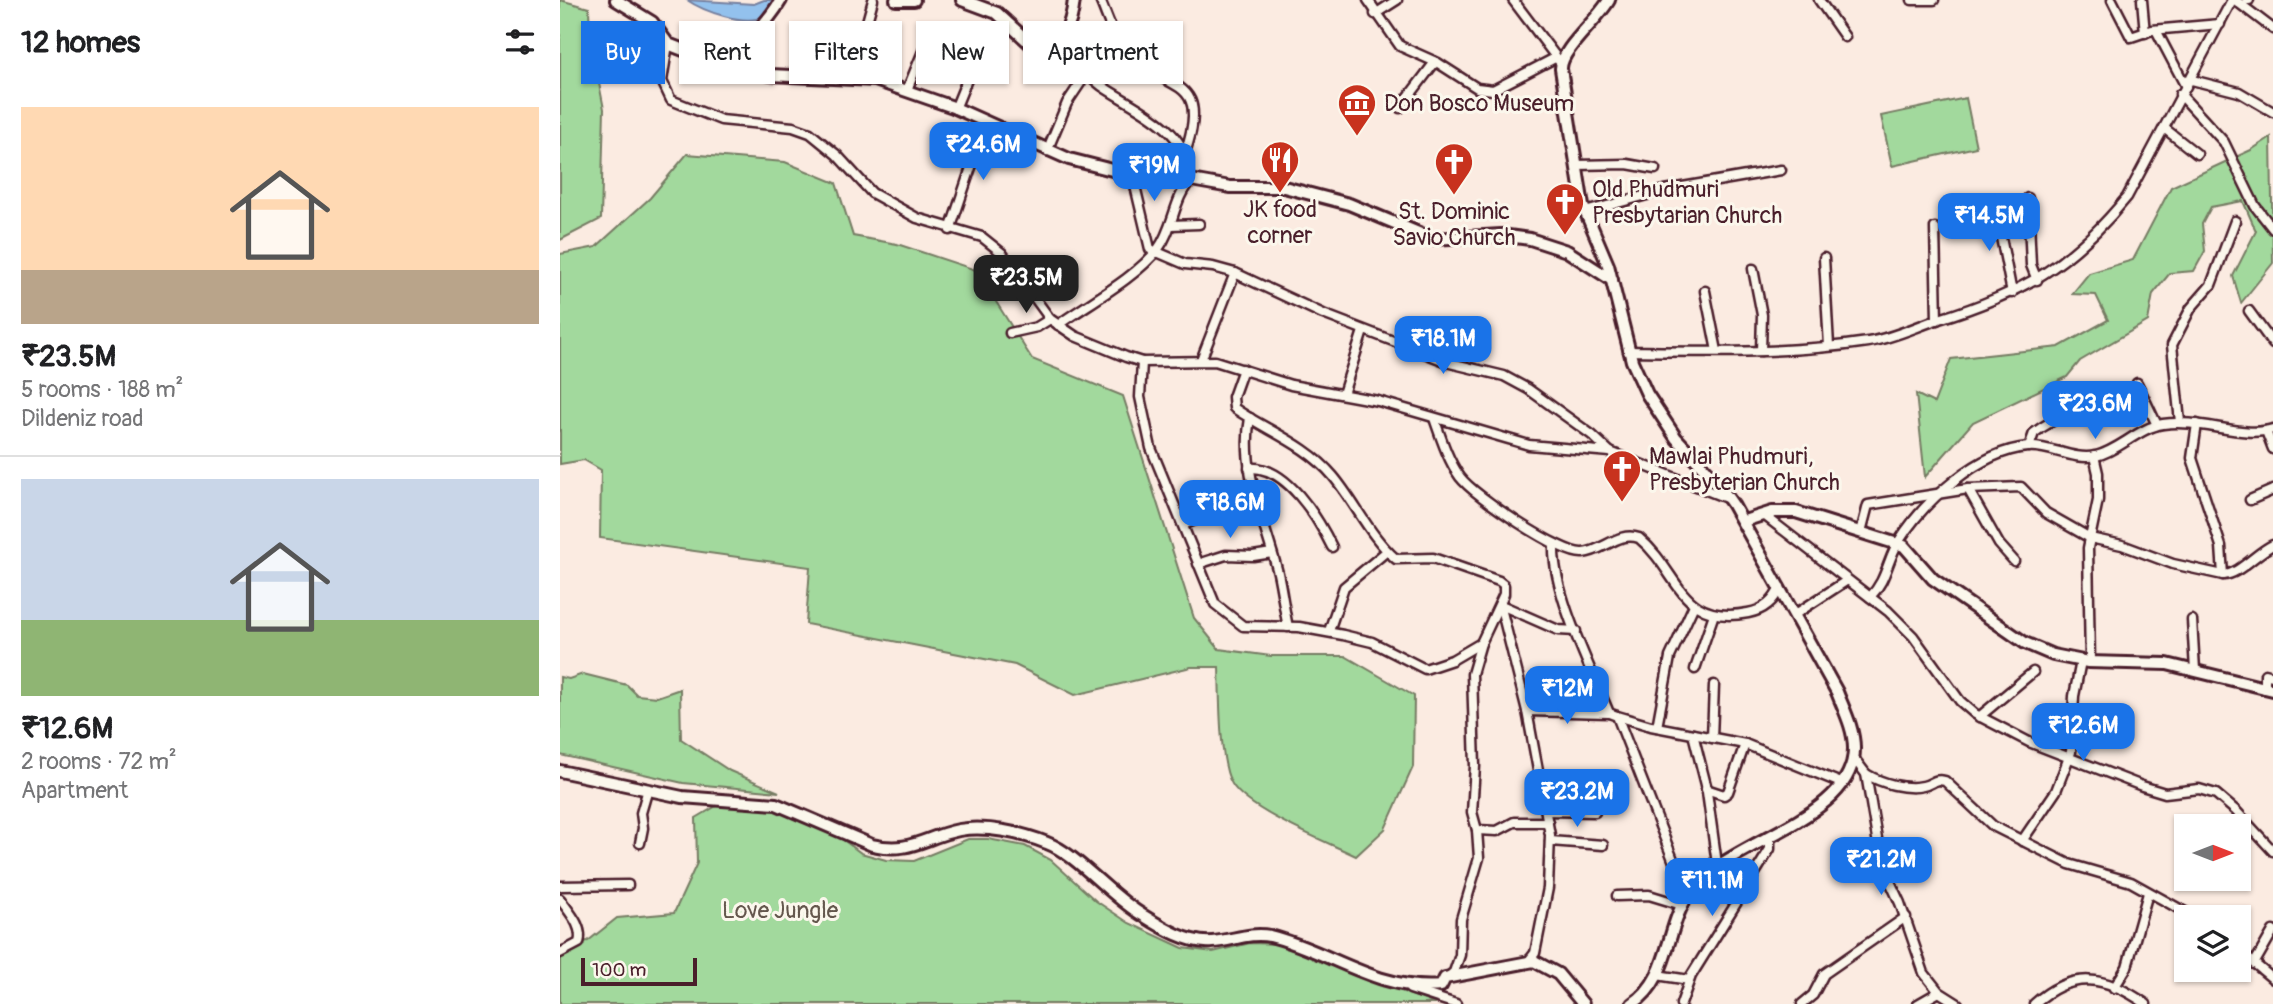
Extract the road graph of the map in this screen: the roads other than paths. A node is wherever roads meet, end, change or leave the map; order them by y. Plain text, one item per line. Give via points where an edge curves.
1 (616, 0) edge
2 (782, 0) edge
3 (873, 0) edge
4 (896, 0) edge
5 (914, 0) edge
6 (962, 0) edge
7 (1074, 0) edge
8 (1100, 0) edge
9 (1368, 0) edge
10 (1396, 0) edge
11 (1513, 0) edge
12 (1609, 0) edge
13 (1819, 0) edge
14 (1912, 0) edge
15 (1934, 0) edge
16 (2112, 0) edge
17 (2142, 0) edge
18 (2233, 0) edge
19 (1375, 14) junction
20 (766, 21) edge
21 (867, 21) edge
22 (1068, 21) edge
23 (2220, 23) junction
24 (2273, 29) edge
25 (2156, 30) junction
26 (2145, 33) junction
27 (1023, 37) edge
28 (1845, 37) dead end
29 (668, 44) junction
30 (679, 48) edge
31 (1558, 61) junction
32 (1435, 62) junction
33 (916, 68) edge
34 (2187, 82) junction
35 (888, 84) edge
36 (966, 84) edge
37 (1080, 84) edge
38 (1100, 84) edge
39 (907, 90) junction
40 (2180, 94) junction
41 (1400, 108) dead end
42 (956, 109) junction
43 (2273, 112) edge
44 (986, 124) junction
45 (2164, 128) junction
46 (1046, 151) junction
47 (1185, 153) junction
48 (2197, 154) dead end
49 (1576, 165) junction
50 (1655, 169) dead end
51 (1781, 170) dead end
52 (1132, 173) junction
53 (1188, 178) junction
54 (2028, 198) dead end
55 (1995, 207) dead end
56 (1585, 212) junction
57 (2235, 222) dead end
58 (1199, 224) dead end
59 (1171, 225) junction
60 (1935, 228) dead end
61 (2273, 229) edge
62 (950, 230) junction
63 (1157, 251) junction
64 (1824, 258) dead end
65 (1753, 269) dead end
66 (1234, 273) junction
67 (1612, 280) junction
68 (2037, 280) junction
69 (1704, 290) dead end
70 (2012, 293) junction
71 (2249, 311) dead end
72 (1937, 320) junction
73 (1054, 322) junction
74 (1363, 331) junction
75 (1010, 332) dead end
76 (2273, 344) edge
77 (1829, 346) junction
78 (1628, 351) junction
79 (1717, 351) junction
80 (1760, 351) junction
81 (1201, 360) junction
82 (1142, 362) junction
83 (1243, 369) junction
84 (2137, 383) dead end
85 (2109, 391) dead end
86 (1343, 394) junction
87 (1250, 418) junction
88 (1434, 418) junction
89 (2180, 422) junction
90 (2197, 424) junction
91 (2157, 425) junction
92 (2270, 430) edge
93 (2029, 447) junction
94 (2273, 449) edge
95 (1610, 452) junction
96 (2094, 456) junction
97 (1249, 468) junction
98 (1968, 489) junction
99 (2273, 490) edge
100 (1936, 495) junction
101 (1729, 499) junction
102 (2250, 500) dead end
103 (1764, 515) junction
104 (1262, 516) junction
105 (1744, 522) junction
106 (1183, 525) junction
107 (1861, 533) junction
108 (2090, 538) junction
109 (1897, 543) junction
110 (1554, 545) junction
111 (2273, 545) edge
112 (1332, 547) dead end
113 (1387, 551) junction
114 (1272, 553) junction
115 (2014, 561) dead end
116 (1198, 564) junction
117 (2223, 575) junction
118 (1846, 581) junction
119 (1780, 586) junction
120 (1870, 597) junction
121 (1501, 604) junction
122 (1694, 605) junction
123 (1714, 614) junction
124 (1794, 615) junction
125 (2192, 620) dead end
126 (1288, 627) junction
127 (1329, 631) junction
128 (1576, 631) junction
129 (1481, 642) junction
130 (2086, 661) junction
131 (1695, 669) dead end
132 (2195, 670) junction
133 (2033, 672) dead end
134 (2273, 676) edge
135 (1714, 685) dead end
136 (2269, 690) edge
137 (1527, 711) junction
138 (1613, 715) junction
139 (1979, 717) junction
140 (1657, 727) junction
141 (1693, 734) junction
142 (1712, 738) junction
143 (1745, 744) junction
144 (1853, 757) junction
145 (2069, 758) junction
146 (560, 771) edge
147 (1866, 774) junction
148 (1842, 783) junction
149 (648, 789) junction
150 (1706, 789) junction
151 (1547, 811) junction
152 (1595, 812) dead end
153 (1548, 822) junction
154 (1477, 831) junction
155 (1770, 836) junction
156 (1550, 841) junction
157 (2022, 841) junction
158 (640, 843) dead end
159 (1603, 845) dead end
160 (2273, 851) edge
161 (1717, 864) junction
162 (628, 885) dead end
163 (560, 886) edge
164 (1691, 890) junction
165 (2148, 893) junction
166 (1617, 896) dead end
167 (560, 900) edge
168 (1682, 905) junction
169 (2174, 907) edge
170 (1906, 917) junction
171 (2273, 931) edge
172 (560, 953) edge
173 (2251, 961) edge
174 (1528, 962) junction
175 (2254, 964) junction
176 (1657, 975) junction
177 (1445, 978) junction
178 (2273, 979) edge
179 (1689, 980) junction
180 (1390, 982) junction
181 (2114, 988) junction
182 (1943, 998) edge
183 (1455, 1004) edge
184 (1583, 1004) edge
185 (1632, 1004) edge
186 (1681, 1004) edge
187 (1802, 1004) edge
188 (1918, 1004) edge
189 (1958, 1004) edge
190 (2034, 1004) edge
191 (2146, 1004) edge

1 - 29 street via 652,22
2 - 20 street
3 - 21 street
4 - 5 street
6 - 27 street via 997,13
7 - 22 street
8 - 47 street via 1124,51 1183,89 1194,125
9 - 19 street
10 - 19 street
11 - 31 street
12 - 31 street
13 - 28 street
14 - 15 street
16 - 26 street via 2128,36
17 - 26 street
18 - 23 street
18 - 24 street
19 - 32 street via 1400,46
23 - 25 street
23 - 34 street
25 - 26 street
25 - 34 street
29 - 30 street
29 - 62 street via 662,81 671,100 721,120 803,129 822,141 872,192 917,218
31 - 32 street via 1485,90
31 - 49 street
32 - 41 street
33 - 39 street
34 - 40 street
34 - 43 street via 2228,88
35 - 39 street
36 - 42 street
37 - 46 street
38 - 47 street via 1150,115
39 - 42 street
40 - 45 street
40 - 61 street via 2224,142 2255,206
42 - 44 street
44 - 46 street
44 - 62 street
45 - 48 street
45 - 68 street via 2127,197 2105,224 2068,260
46 - 52 street
47 - 53 street
49 - 50 street via 1614,163
49 - 56 street
51 - 56 street via 1665,190
52 - 53 street
52 - 63 street via 1148,244
53 - 59 street
53 - 67 street via 1240,188 1284,187 1349,204 1433,239 1501,234 1530,239 1567,251
54 - 68 street via 2031,265
55 - 70 street
56 - 67 street
57 - 89 street via 2211,285 2191,308 2172,345
58 - 59 street
59 - 63 street
60 - 72 street
62 - 73 street via 992,244
63 - 66 street via 1185,264
63 - 73 street
64 - 77 street
65 - 80 street via 1762,315
66 - 74 street
66 - 81 street
67 - 78 street
68 - 70 street
69 - 79 street
70 - 72 street
71 - 76 street
72 - 77 street via 1888,337
73 - 75 street
73 - 82 street via 1075,336
74 - 86 street
74 - 95 street via 1512,380
77 - 80 street
78 - 79 street
78 - 101 street via 1647,394 1676,438
79 - 80 street
81 - 82 street
81 - 83 street
82 - 106 street via 1140,397 1151,448
83 - 86 street via 1292,385
83 - 87 street via 1232,403
84 - 91 street
85 - 93 street via 2041,428
86 - 88 street
87 - 97 street via 1246,437
87 - 113 street via 1287,439 1332,474
88 - 95 street via 1529,445
88 - 110 street via 1448,456 1471,489
89 - 90 street
89 - 91 street
90 - 92 street via 2248,433
90 - 117 street via 2192,458 2221,545
91 - 96 street
92 - 94 street
93 - 96 street via 2072,457
93 - 100 street via 1962,472
95 - 101 street
96 - 108 street via 2098,500
97 - 104 street
97 - 112 street via 1269,470 1304,501 1321,522
98 - 100 street
98 - 108 street via 2021,487 2046,513
98 - 115 street
99 - 102 street
100 - 107 street via 1868,505
100 - 109 street
101 - 105 street
103 - 105 street
103 - 107 street via 1796,512
103 - 118 street
104 - 106 street via 1241,519 1208,514
104 - 114 street
105 - 119 street
106 - 116 street
107 - 109 street
108 - 117 street
108 - 130 street
109 - 120 street via 1886,576
109 - 130 street via 1910,549 1933,579 2025,643 2053,655
110 - 122 street via 1583,553 1625,536 1639,538
110 - 128 street via 1555,567
111 - 117 street
113 - 121 street via 1402,560 1433,558 1499,580 1504,590
113 - 127 street via 1344,587
114 - 116 street via 1226,555
114 - 126 street
116 - 126 street via 1215,604 1234,621 1243,626
118 - 120 street
118 - 124 street
119 - 123 street via 1776,597 1758,610
119 - 124 street
120 - 139 street via 1902,624 1953,692
121 - 128 street via 1558,629
121 - 129 street
121 - 137 street
122 - 123 street
122 - 140 street via 1670,657
123 - 131 street
124 - 144 street via 1837,692 1849,721
125 - 132 street
126 - 127 street
127 - 129 street via 1372,642 1426,669
128 - 138 street
129 - 154 street via 1470,693 1475,766 1472,812
130 - 132 street via 2167,664
130 - 145 street via 2074,696
132 - 136 street
133 - 139 street
134 - 136 street via 2265,674
135 - 142 street
137 - 138 street
137 - 151 street
138 - 140 street
138 - 164 street via 1681,880
139 - 145 street
140 - 141 street
141 - 142 street
141 - 150 street
142 - 143 street
143 - 148 street
143 - 150 street via 1726,794
144 - 147 street
144 - 148 street
145 - 157 street via 2056,791
145 - 160 street via 2165,793 2199,789 2216,794
146 - 149 street
147 - 157 street via 1911,786 1942,780 1993,826
147 - 170 street via 1881,862
148 - 155 street via 1805,817
149 - 158 street
149 - 180 street via 700,799 776,804 888,849 920,845 946,833 970,829 1048,843 1123,903 1182,936 1210,943 1246,935 1269,936
150 - 161 street
151 - 152 street
151 - 153 street
153 - 154 street via 1510,822 1497,831
153 - 156 street
154 - 177 street via 1477,871 1461,919 1460,955 1454,972
155 - 161 street
155 - 179 street via 1764,861
156 - 159 street
156 - 174 street via 1548,888 1535,953
157 - 165 street via 2069,863 2131,882
161 - 164 street
162 - 163 street
164 - 168 street
165 - 169 street
165 - 181 street via 2127,967
166 - 168 street via 1649,895
167 - 172 street via 581,936 579,943
168 - 176 street
170 - 182 street via 1924,973
170 - 187 street via 1824,974 1813,995
171 - 175 street
173 - 175 street
174 - 177 street
174 - 184 street via 1548,966
175 - 178 street
176 - 179 street
176 - 185 street
177 - 180 street via 1441,986 1430,987
179 - 186 street
180 - 183 street
181 - 190 street via 2078,979 2063,983
181 - 191 street
182 - 188 street
182 - 189 street

